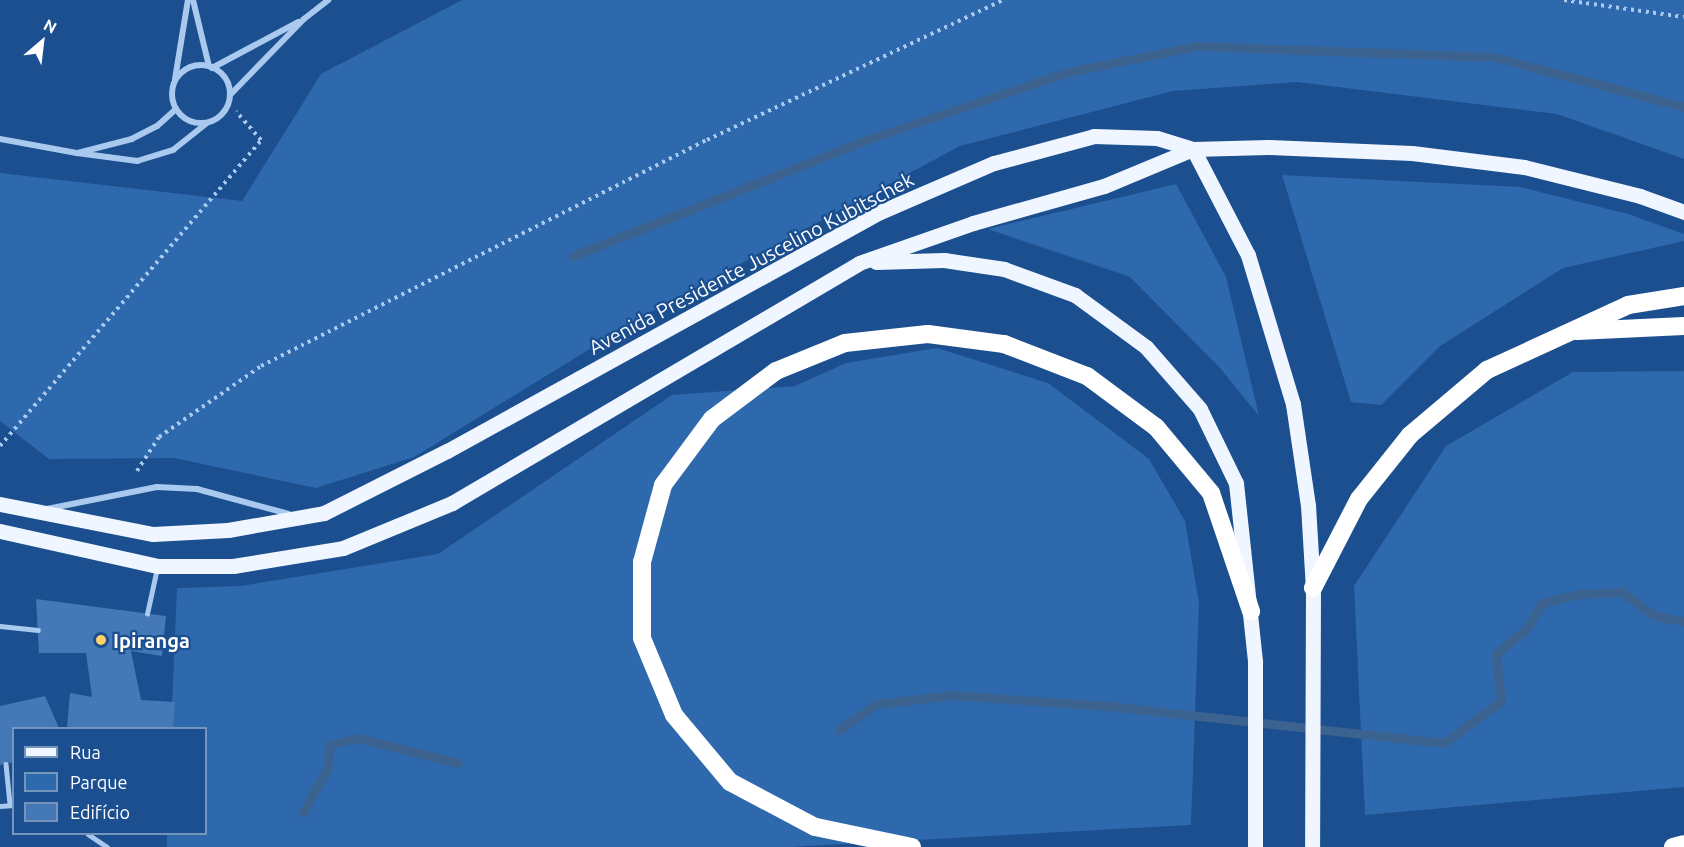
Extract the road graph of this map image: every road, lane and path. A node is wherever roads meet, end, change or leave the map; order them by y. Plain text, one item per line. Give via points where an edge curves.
1 (190, 0) edge
2 (328, 0) edge
3 (1003, 0) edge
4 (1564, 0) edge
5 (1684, 17) edge
6 (304, 18) junction
7 (210, 67) junction
8 (174, 82) junction
9 (230, 95) junction
10 (228, 105) junction
11 (176, 109) junction
12 (207, 123) junction
13 (0, 140) edge
14 (1194, 150) junction
15 (77, 153) junction
16 (1684, 212) edge
17 (859, 263) junction
18 (1684, 296) edge
19 (1684, 326) edge
20 (1566, 332) junction
21 (0, 446) edge
22 (124, 491) junction
23 (0, 504) edge
24 (35, 512) junction
25 (298, 517) junction
26 (0, 531) edge
27 (158, 566) junction
28 (1313, 588) junction
29 (1251, 611) junction
30 (147, 614) dead end
31 (0, 626) edge
32 (38, 630) dead end
33 (6, 764) dead end
34 (12, 804) edge
35 (0, 806) edge
36 (89, 835) edge
37 (1684, 844) edge
38 (107, 847) edge
39 (912, 847) edge
40 (1255, 847) edge
41 (1312, 847) edge
42 (1673, 847) edge

1 - 7 street
1 - 8 street
2 - 6 street
3 - 22 path via 707,140 261,366 159,437
4 - 5 path
6 - 7 street
6 - 9 street
7 - 8 street via 192,66
7 - 9 street via 225,77
8 - 11 street
9 - 10 street
10 - 12 street
10 - 21 path via 261,140
11 - 12 street via 189,121
11 - 15 street via 157,126 132,139
12 - 15 street via 173,150 137,161
13 - 15 street
14 - 16 main road via 1268,147 1412,153 1490,163 1640,196
14 - 17 main road via 1104,186 973,223
14 - 25 main road, Avenida Presidente Juscelino Kubitschek via 1157,138 1094,136 994,163 880,212 324,513
14 - 28 main road via 1248,255 1293,404 1308,505
17 - 27 main road via 452,503 343,548 234,566
17 - 29 main road via 945,260 1004,269 1075,295 1146,347 1200,409 1236,483
18 - 20 highway via 1628,305
19 - 20 highway
20 - 28 highway via 1487,370 1410,435 1359,499
22 - 24 street
22 - 25 street via 156,487 197,489
23 - 24 main road, Avenida Presidente Juscelino Kubitschek
24 - 25 main road, Avenida Presidente Juscelino Kubitschek via 153,534 228,530
26 - 27 main road
27 - 30 lane
28 - 41 main road
29 - 39 highway via 1211,493 1156,427 1087,376 1004,344 928,334 845,343 776,371 712,419 663,485 642,562 642,638 674,715 730,782 815,827
29 - 40 main road via 1255,662
31 - 32 lane
33 - 34 lane
34 - 35 lane
36 - 38 lane
37 - 42 highway

